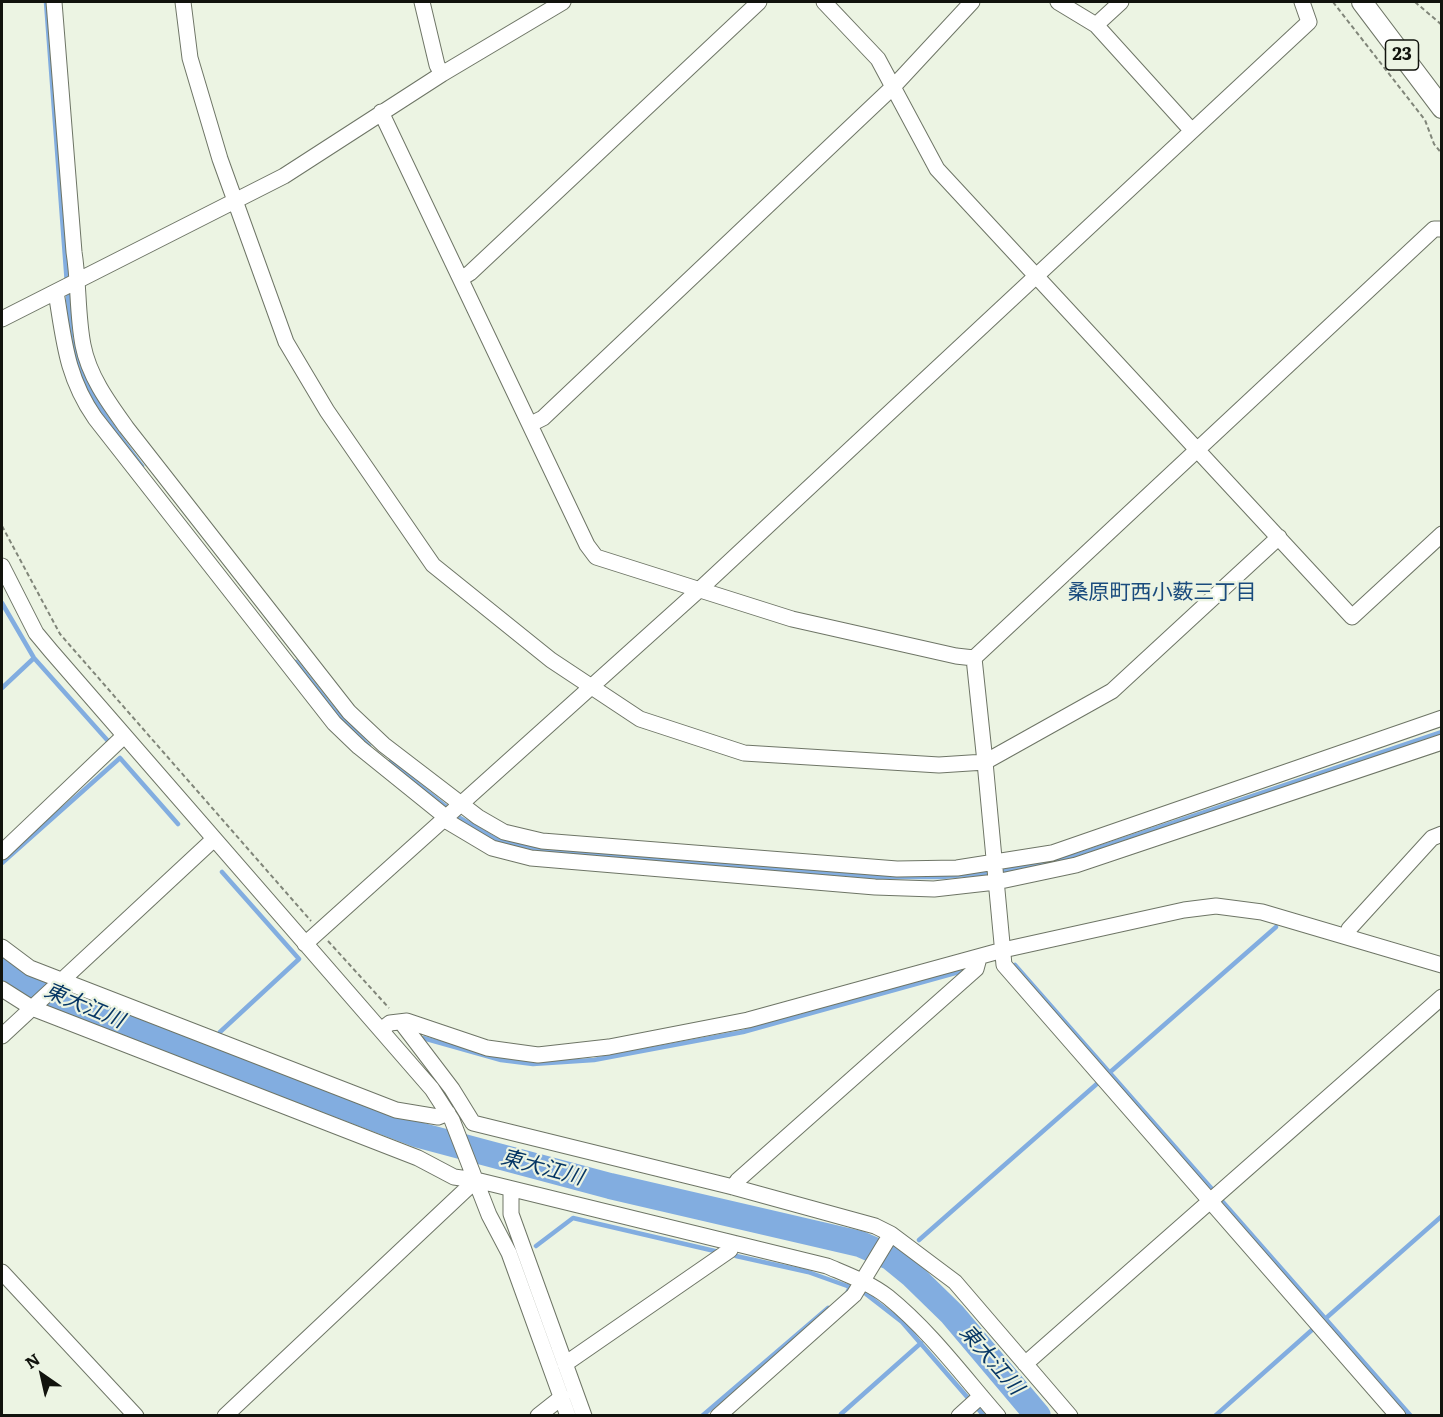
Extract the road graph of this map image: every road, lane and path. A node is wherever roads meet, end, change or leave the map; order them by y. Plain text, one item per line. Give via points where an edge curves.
1 (54, 2) edge
2 (183, 2) edge
3 (422, 2) edge
4 (563, 2) edge
5 (759, 2) edge
6 (824, 2) edge
7 (972, 2) edge
8 (1058, 2) edge
9 (1121, 2) edge
10 (1302, 2) edge
11 (1333, 2) edge
12 (1362, 2) edge
13 (1416, 2) edge
14 (1096, 25) junction
15 (1442, 26) edge
16 (442, 74) junction
17 (894, 86) junction
18 (1442, 108) edge
19 (381, 112) junction
20 (1192, 131) junction
21 (1442, 154) edge
22 (234, 201) junction
23 (1442, 229) edge
24 (1036, 277) junction
25 (462, 278) junction
26 (67, 286) junction
27 (2, 319) edge
28 (531, 424) junction
29 (1197, 450) junction
30 (2, 526) edge
31 (1442, 534) edge
32 (1278, 537) junction
33 (2, 566) edge
34 (699, 590) junction
35 (974, 658) junction
36 (591, 689) junction
37 (1442, 718) edge
38 (124, 736) junction
39 (1442, 742) edge
40 (985, 762) junction
41 (452, 813) junction
42 (1442, 834) edge
43 (214, 839) junction
44 (2, 852) edge
45 (995, 873) junction
46 (320, 931) junction
47 (1347, 937) junction
48 (305, 944) junction
49 (2, 947) edge
50 (1003, 950) junction
51 (979, 958) junction
52 (1442, 965) edge
53 (61, 981) junction
54 (2, 989) edge
55 (1442, 997) edge
56 (35, 1005) junction
57 (401, 1022) junction
58 (381, 1030) junction
59 (2, 1036) edge
60 (450, 1116) junction
61 (473, 1175) junction
62 (733, 1187) junction
63 (511, 1190) junction
64 (1210, 1201) junction
65 (889, 1236) junction
66 (733, 1243) junction
67 (2, 1272) edge
68 (866, 1277) junction
69 (565, 1364) junction
70 (1025, 1364) junction
71 (981, 1396) junction
72 (562, 1397) junction
73 (136, 1416) edge
74 (225, 1416) edge
75 (538, 1416) edge
76 (568, 1416) edge
77 (584, 1416) edge
78 (718, 1416) edge
79 (959, 1416) edge
80 (998, 1416) edge
81 (1070, 1416) edge
82 (1398, 1416) edge

1 - 26 street via 74,252
2 - 22 street via 190,58
3 - 16 street
4 - 16 street
5 - 25 street
6 - 17 street via 878,59
7 - 17 street
8 - 14 street
9 - 14 street
10 - 20 street via 1309,22
11 - 21 path via 1425,120
12 - 18 main road, 23
13 - 15 path
14 - 20 street
16 - 19 street
17 - 24 street via 937,169
17 - 28 street via 543,418
19 - 22 street via 284,176
19 - 25 street
20 - 24 street
22 - 26 street
22 - 36 street via 286,342 327,411 433,565
23 - 29 street via 1434,229
24 - 29 street
24 - 34 street
25 - 28 street
26 - 27 street
26 - 41 street via 98,387 126,427 349,712
26 - 41 street via 68,363 74,384 95,418 318,704 359,747
28 - 34 street via 587,545 597,557
29 - 32 street
29 - 35 street
30 - 46 path via 60,634
31 - 32 street via 1352,617
32 - 40 street via 1112,691
33 - 38 street via 36,633
34 - 35 street via 792,619
34 - 36 street
35 - 40 street
36 - 40 street via 640,719 744,753 939,765
36 - 41 street
37 - 45 street
38 - 43 street
38 - 44 street
39 - 45 street via 1076,866
40 - 45 street
41 - 45 street via 542,841
41 - 45 street via 492,848 531,858 934,889
41 - 46 street
42 - 47 street via 1432,838 1349,929
43 - 48 street
43 - 53 street
45 - 50 street
46 - 48 street
46 - 57 path
47 - 50 street via 1262,912 1216,906
47 - 52 street
48 - 58 street
49 - 53 street via 30,968
50 - 51 street
50 - 64 street via 1004,965
51 - 57 street via 748,1020 609,1047 538,1055 488,1048
51 - 62 street via 976,969
53 - 56 street
53 - 60 street via 396,1110
54 - 56 street
55 - 64 street
56 - 59 street
56 - 61 street via 418,1158 454,1177
57 - 58 street via 390,1023
57 - 62 street via 473,1123
58 - 60 street
60 - 61 street
61 - 63 street
61 - 72 street via 509,1253
61 - 74 street
62 - 65 street via 875,1226
63 - 66 street
63 - 69 street via 511,1214
64 - 70 street
64 - 82 street
65 - 68 street
65 - 70 street via 955,1282
66 - 68 street
66 - 69 street via 730,1250
67 - 73 street
68 - 71 street via 917,1323
68 - 78 street via 854,1295
69 - 77 street
70 - 81 street
71 - 79 street
71 - 80 street
72 - 75 street
72 - 76 street

